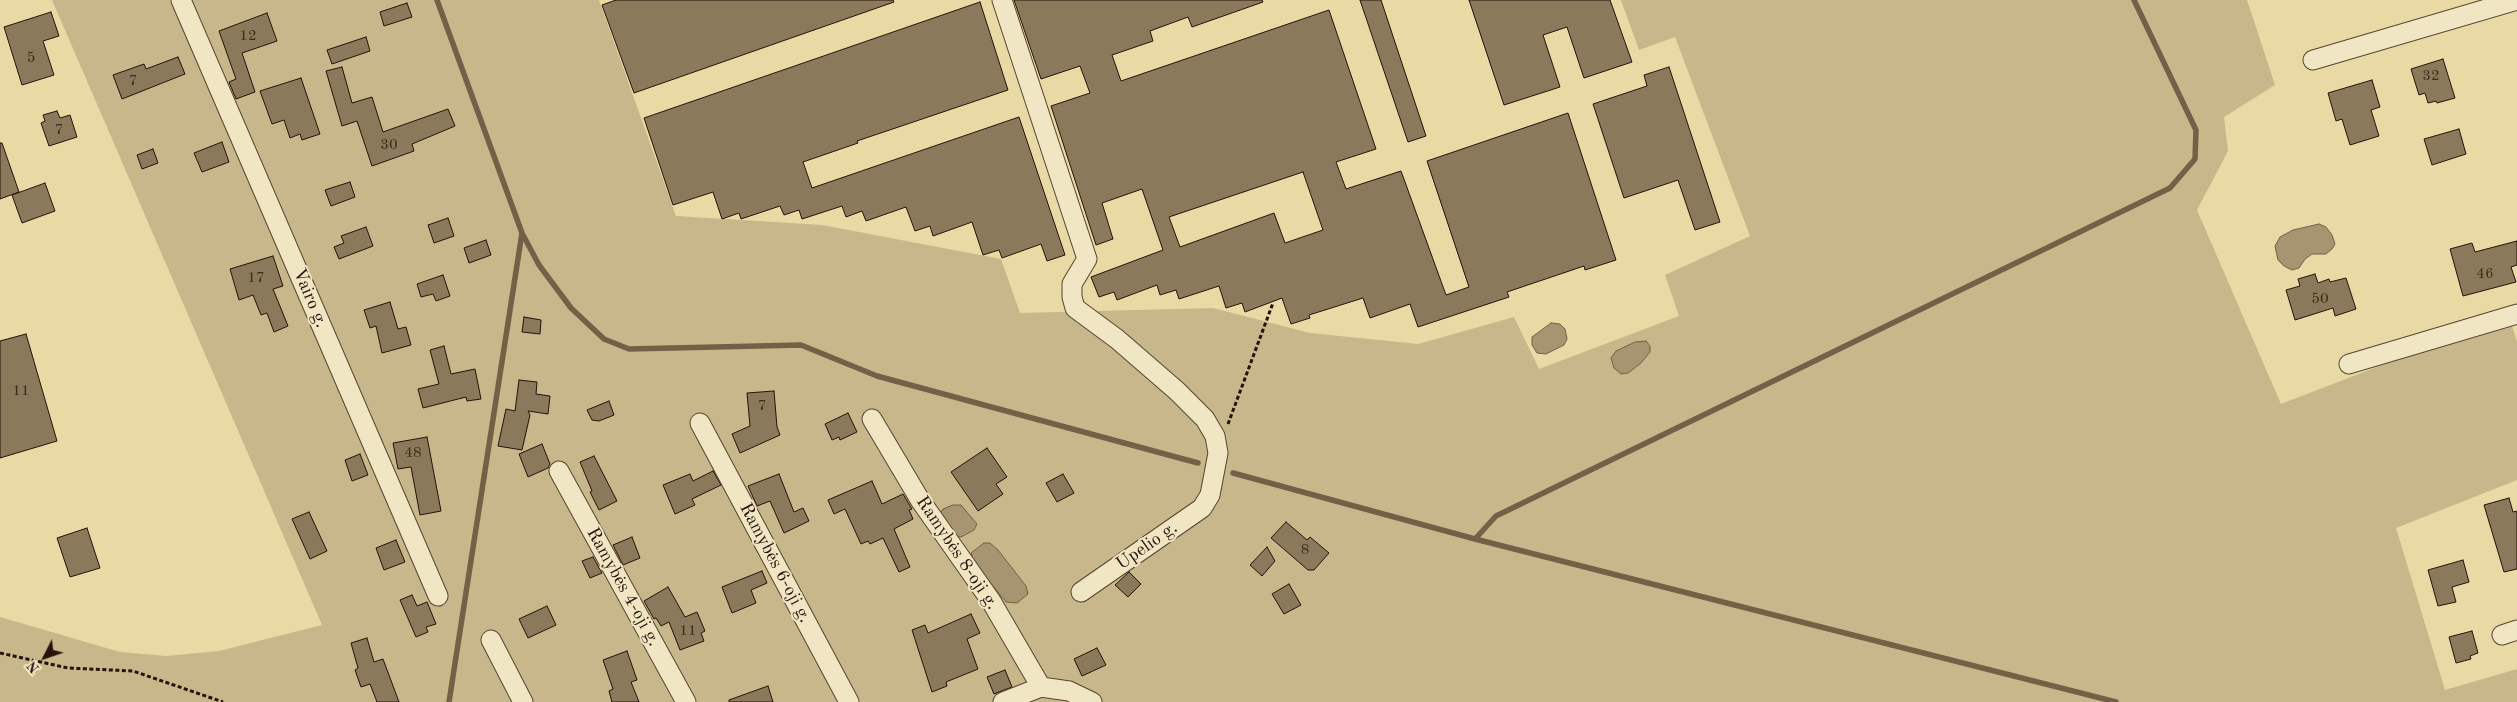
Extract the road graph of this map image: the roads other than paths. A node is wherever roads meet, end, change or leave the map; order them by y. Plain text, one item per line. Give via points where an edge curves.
1 (181, 0) edge
2 (1002, 0) edge
3 (2517, 0) edge
4 (2313, 60) dead end
5 (2517, 314) edge
6 (2349, 364) dead end
7 (872, 419) dead end
8 (700, 423) dead end
9 (559, 471) dead end
10 (1081, 592) dead end
11 (438, 596) dead end
12 (492, 640) dead end
13 (1041, 687) junction
14 (523, 702) edge
15 (686, 702) edge
16 (849, 702) edge
17 (1003, 702) edge
18 (1092, 702) edge

1 - 11 street, Vairo g.
2 - 10 street, Upelio g. via 1087,259 1072,284 1075,308 1178,391 1205,420 1215,436 1218,453 1210,496 1202,508
3 - 4 street
5 - 6 street
7 - 13 street, Ramybės 8-oji g. via 920,500 991,601
8 - 16 street, Ramybės 6-oji g.
9 - 15 street, Ramybės 4-oji g.
12 - 14 street
13 - 17 street
13 - 18 street via 1069,691

